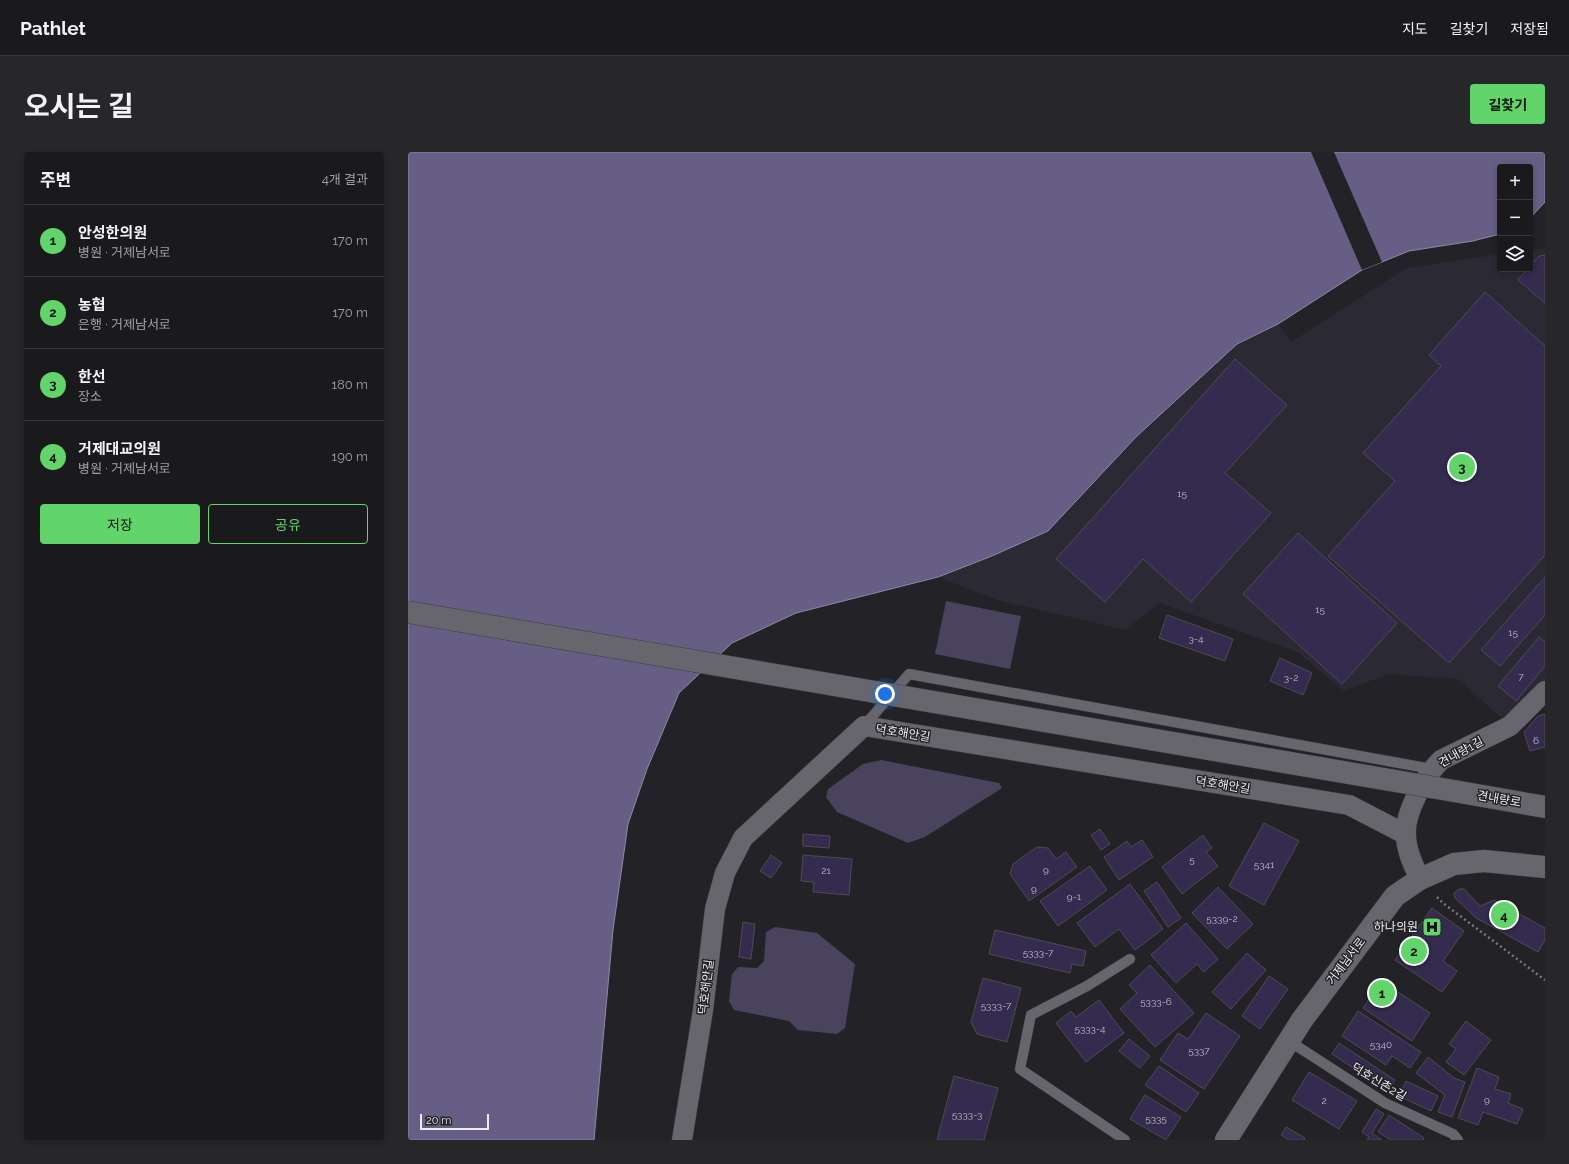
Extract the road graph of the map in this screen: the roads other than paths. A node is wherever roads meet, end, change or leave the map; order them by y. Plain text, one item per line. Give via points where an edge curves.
1 (408, 612) edge
2 (1545, 691) edge
3 (864, 726) junction
4 (1432, 769) junction
5 (1545, 807) edge
6 (1406, 834) junction
7 (1545, 867) edge
8 (1420, 879) junction
9 (1130, 959) dead end
10 (1289, 1040) junction
11 (682, 1140) edge
12 (1125, 1140) edge
13 (1226, 1140) edge
14 (1458, 1140) edge

1 - 5 street, 견내량로, bridge
2 - 4 street, 견내량1길 via 1510,726 1441,760
3 - 4 lane via 909,674
3 - 6 street, 덕호해안길 via 1349,806
3 - 11 street, 덕호해안길 via 744,838 724,873 715,909 703,1010
4 - 6 street, 견내량1길 via 1412,806
6 - 8 street, 견내량1길 via 1412,861
7 - 8 street, 거제남서로 via 1469,862 1454,864
8 - 10 street, 거제남서로 via 1395,896
9 - 12 lane via 1087,986 1031,1015 1020,1069
10 - 13 street, 거제남서로
10 - 14 lane, 덕호신촌2길 via 1385,1103 1453,1134

